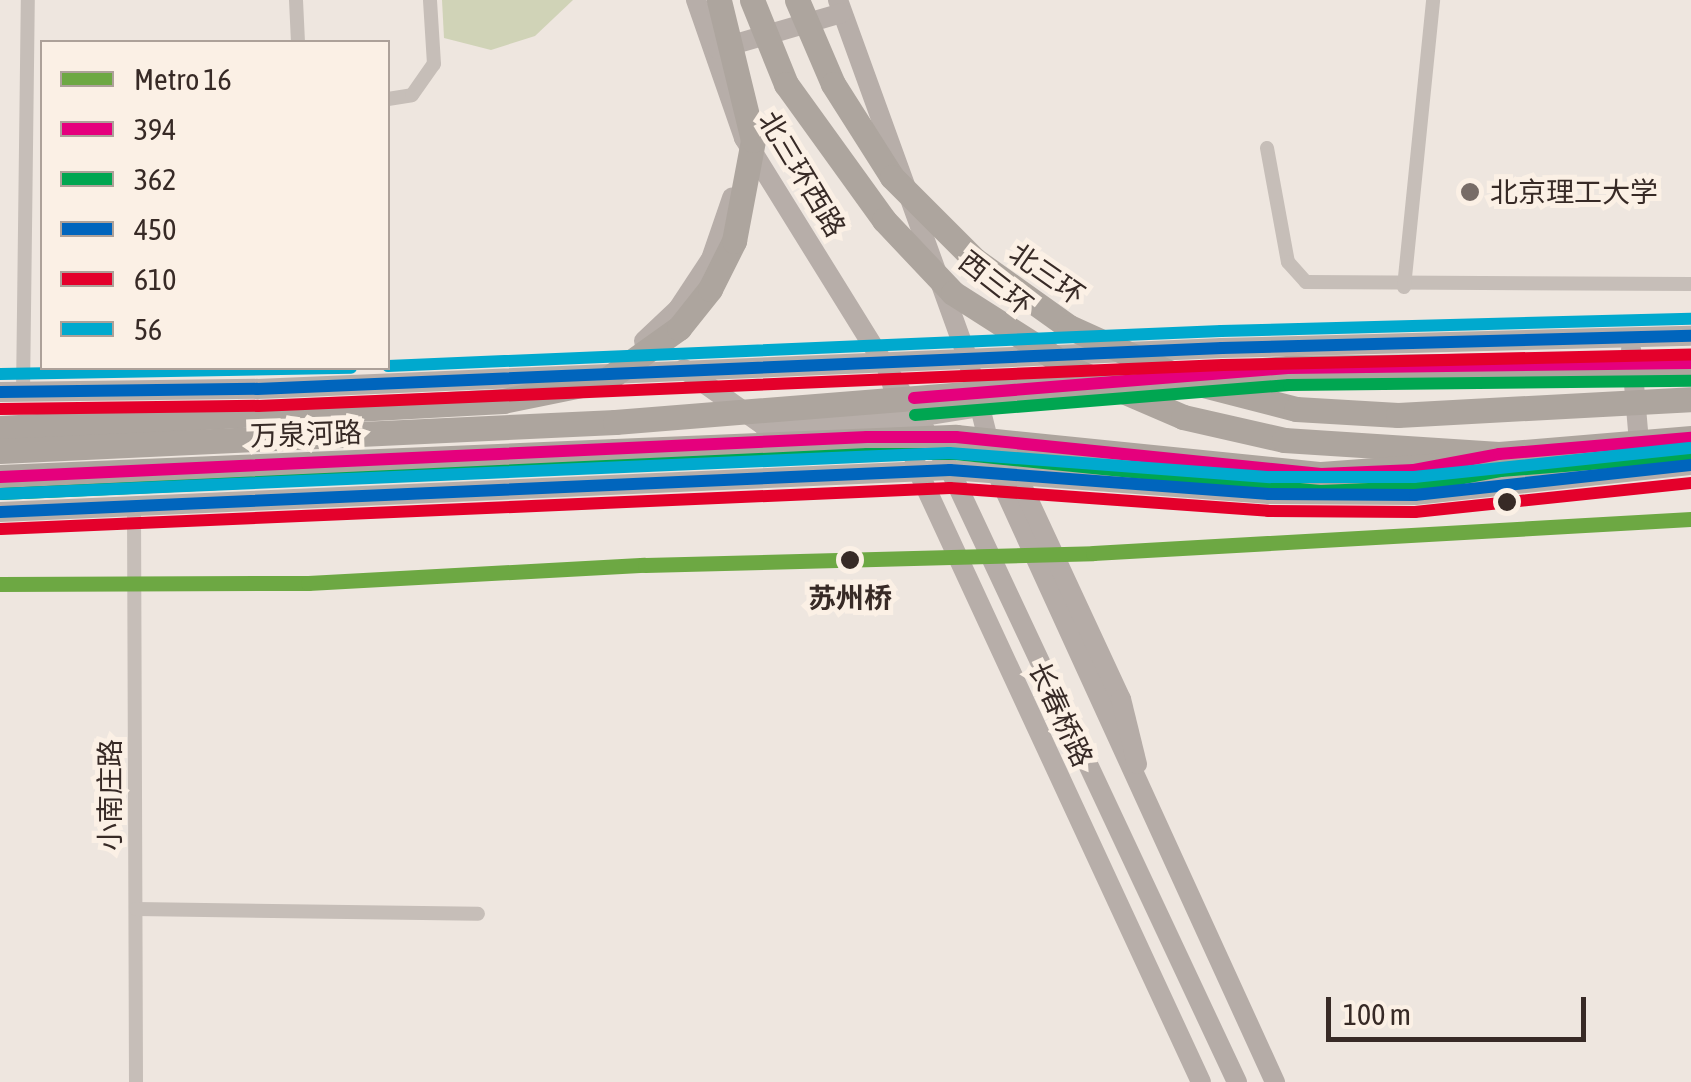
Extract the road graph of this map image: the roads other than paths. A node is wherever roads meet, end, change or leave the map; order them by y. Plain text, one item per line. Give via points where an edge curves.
1 (28, 0) edge
2 (296, 0) edge
3 (430, 0) edge
4 (696, 0) edge
5 (719, 0) edge
6 (752, 0) edge
7 (797, 0) edge
8 (1434, 0) edge
9 (840, 7) edge
10 (298, 40) edge
11 (712, 51) junction
12 (390, 99) edge
13 (744, 138) junction
14 (1267, 148) dead end
15 (932, 260) junction
16 (1691, 284) edge
17 (1404, 287) junction
18 (1691, 336) edge
19 (1630, 338) junction
20 (1076, 356) junction
21 (968, 360) junction
22 (886, 364) junction
23 (1691, 364) edge
24 (683, 369) junction
25 (586, 375) junction
26 (0, 392) edge
27 (23, 393) junction
28 (1691, 399) edge
29 (985, 407) junction
30 (910, 417) junction
31 (763, 426) junction
32 (0, 428) edge
33 (1691, 438) edge
34 (0, 451) edge
35 (1499, 454) junction
36 (1691, 465) edge
37 (950, 470) junction
38 (1641, 470) junction
39 (918, 471) junction
40 (1006, 472) junction
41 (0, 477) edge
42 (737, 480) junction
43 (134, 508) junction
44 (0, 512) edge
45 (136, 909) junction
46 (478, 914) dead end
47 (136, 1082) edge
48 (1201, 1082) edge
49 (1237, 1082) edge
50 (1276, 1082) edge

1 - 27 street
2 - 10 street
3 - 12 street via 434,64 412,94
4 - 11 street, 北三环西路
5 - 32 highway, bridge via 754,140 734,241 710,289 679,328 606,380 504,401
6 - 35 highway, 西三环, bridge via 786,84 884,220 953,293 1015,337 1183,417 1284,440
7 - 28 highway, 北三环, bridge via 833,84 892,177 975,260 1069,327 1190,382 1296,409 1398,415
8 - 17 street
9 - 11 street
9 - 15 street
11 - 13 street, 北三环西路
13 - 22 street, 北三环西路
13 - 25 street via 728,215 711,259 678,309 638,348
14 - 17 street via 1288,262 1302,279
15 - 20 street via 979,318 1018,342
15 - 21 street
16 - 17 street
18 - 19 street, 万泉河路
19 - 20 street, 万泉河路
19 - 38 street
20 - 21 street, 万泉河路
20 - 29 street
21 - 22 street, 万泉河路
21 - 29 street
22 - 24 street, 万泉河路
22 - 30 street, 北三环西路
23 - 34 highway, 万泉河路, bridge via 1288,368 615,422
24 - 25 street, 万泉河路
24 - 31 street
25 - 27 street, 万泉河路
26 - 27 street, 万泉河路
29 - 30 street
29 - 40 street
30 - 31 street
30 - 37 street
30 - 39 street, 长春桥路
31 - 42 street
33 - 35 highway, 西三环, bridge
35 - 41 highway, 万泉河路, bridge via 1414,470 1321,474 956,437
36 - 38 street
37 - 39 street
37 - 40 street
37 - 49 main road, 长春桥路
38 - 40 street via 1415,495 1269,494
39 - 42 street
39 - 48 street, 长春桥路
40 - 50 main road, 长春桥路
42 - 43 street
43 - 44 street
43 - 45 street, 小南庄路
45 - 46 street
45 - 47 street, 小南庄路

